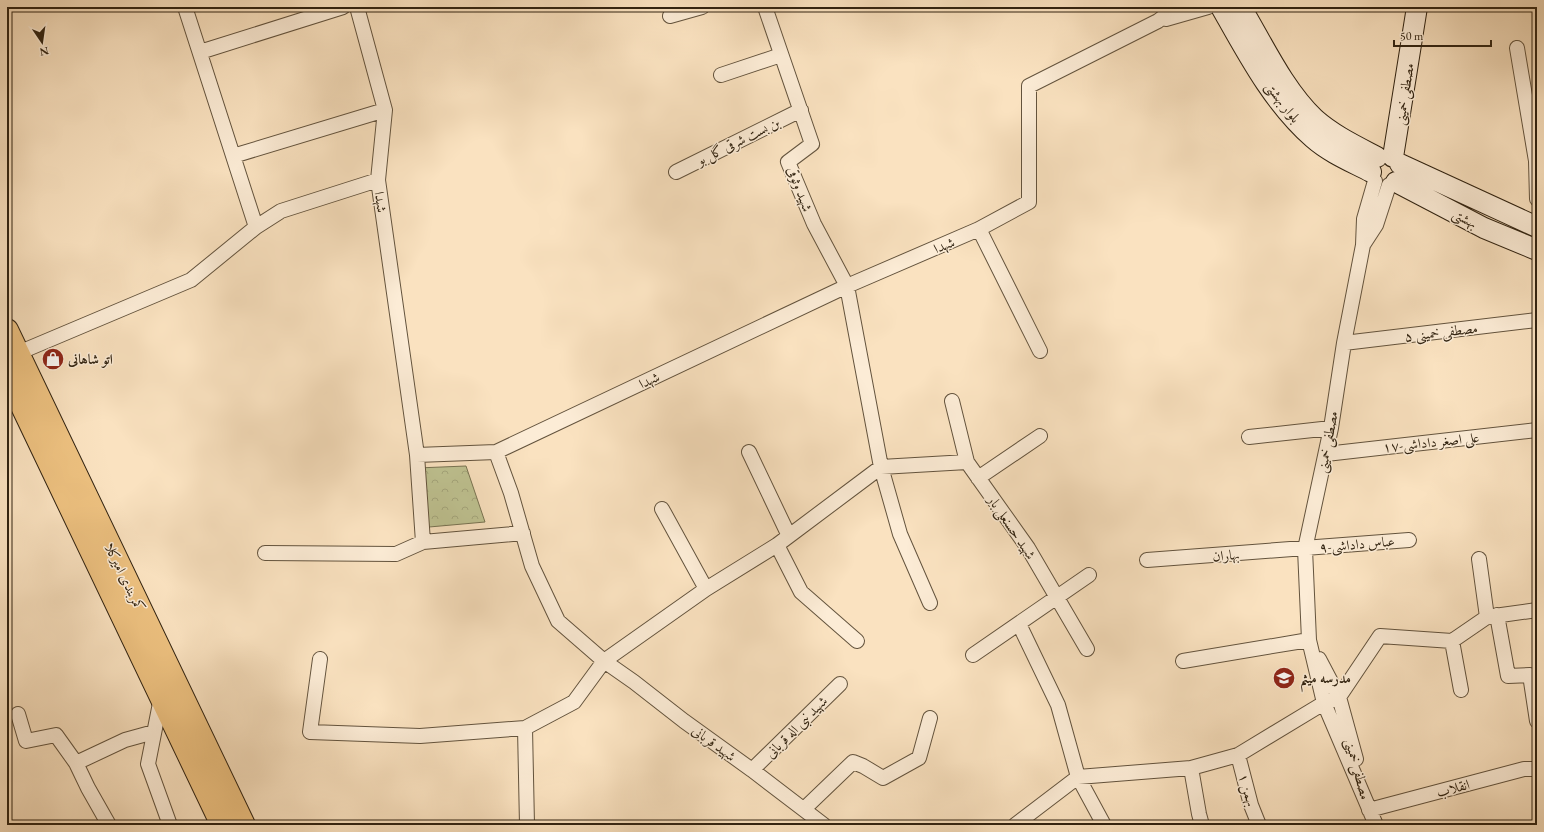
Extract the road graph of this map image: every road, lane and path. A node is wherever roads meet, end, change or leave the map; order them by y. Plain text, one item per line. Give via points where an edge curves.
1 (185, 7) edge
2 (343, 7) edge
3 (357, 7) edge
4 (702, 7) edge
5 (765, 7) edge
6 (1176, 7) edge
7 (1208, 7) edge
8 (1221, 7) edge
9 (1241, 7) edge
10 (1405, 7) edge
11 (1417, 7) edge
12 (670, 16) dead end
13 (1158, 21) junction
14 (1517, 48) dead end
15 (200, 52) junction
16 (781, 55) junction
17 (721, 75) dead end
18 (385, 110) junction
19 (801, 110) junction
20 (1532, 110) edge
21 (233, 156) junction
22 (1537, 161) edge
23 (1385, 169) junction
24 (676, 172) dead end
25 (378, 180) junction
26 (1537, 199) edge
27 (256, 227) junction
28 (1537, 227) edge
29 (979, 229) junction
30 (1537, 250) edge
31 (847, 286) junction
32 (1537, 320) edge
33 (7, 330) edge
34 (1344, 343) junction
35 (1040, 351) dead end
36 (18, 353) junction
37 (7, 375) edge
38 (952, 401) dead end
39 (1331, 428) junction
40 (1537, 430) edge
41 (1040, 436) dead end
42 (1250, 437) dead end
43 (496, 452) junction
44 (748, 452) dead end
45 (1326, 454) junction
46 (417, 455) junction
47 (967, 462) junction
48 (881, 467) junction
49 (978, 478) junction
50 (662, 509) dead end
51 (523, 533) junction
52 (789, 536) junction
53 (1409, 540) dead end
54 (423, 542) junction
55 (777, 546) junction
56 (1305, 549) junction
57 (266, 553) dead end
58 (1479, 559) dead end
59 (1147, 560) dead end
60 (1089, 575) dead end
61 (706, 589) junction
62 (1056, 597) junction
63 (930, 603) dead end
64 (1537, 610) edge
65 (1492, 616) junction
66 (1018, 624) junction
67 (1309, 640) junction
68 (857, 641) dead end
69 (1452, 642) junction
70 (1087, 649) dead end
71 (973, 655) dead end
72 (320, 659) dead end
73 (1183, 661) dead end
74 (604, 662) junction
75 (840, 684) dead end
76 (1461, 690) dead end
77 (161, 697) junction
78 (1339, 697) junction
79 (1324, 703) junction
80 (18, 714) dead end
81 (930, 718) dead end
82 (1537, 721) edge
83 (525, 728) junction
84 (154, 732) junction
85 (1238, 755) junction
86 (76, 763) junction
87 (1192, 768) junction
88 (1537, 769) edge
89 (752, 770) junction
90 (1078, 777) junction
91 (804, 809) junction
92 (1369, 810) junction
93 (109, 825) edge
94 (170, 825) edge
95 (222, 825) edge
96 (244, 825) edge
97 (527, 825) edge
98 (824, 825) edge
99 (1015, 825) edge
100 (1104, 825) edge
101 (1202, 825) edge
102 (1259, 825) edge
103 (1376, 825) edge

1 - 15 street
2 - 15 street
3 - 18 street, شهدا
4 - 12 street
5 - 16 street, شهید وثوقی
6 - 13 street, شهدا
7 - 13 street
8 - 23 main road, بلوار بهشتی via 1272,91 1314,139 1332,152
9 - 23 main road, بلوار بهشتی via 1287,86 1315,118
10 - 23 main road, مصطفی خمینی
11 - 23 main road, مصطفی خمینی
13 - 29 street, شهدا via 1029,86 1029,202
14 - 20 street
15 - 21 street
16 - 17 street
16 - 19 street, شهید وثوقی
18 - 21 street
18 - 25 street, شهدا
19 - 24 street, بن بست شرقی گل بو
19 - 31 street, شهید وثوقی via 812,144 788,162 814,224
20 - 22 street
21 - 27 street
22 - 26 street
23 - 28 main road, بهشتی
23 - 30 main road, بهشتی via 1484,228
23 - 34 street, مصطفی خمینی via 1364,220 1363,245
25 - 27 street via 281,211
25 - 46 street, شهدا
27 - 36 street via 191,280
29 - 31 street, شهدا
29 - 35 street
31 - 43 street, شهدا
31 - 48 street
32 - 34 street, مصطفی خمینی ۵
33 - 36 highway, کمربندی امیرکلا
34 - 39 street, مصطفی خمینی
36 - 96 highway, کمربندی امیرکلا
37 - 77 highway, کمربندی امیرکلا
38 - 47 street, شهید حسنعلی بار
39 - 42 street
39 - 45 street, مصطفی خمینی
40 - 45 street, علی اصغر داداشی-۱۷
41 - 49 street
43 - 46 street, شهدا
43 - 51 street, شهید قربانی
44 - 52 street
45 - 56 street, مصطفی خمینی
46 - 54 street
47 - 48 street
47 - 49 street, شهید حسنعلی بار
48 - 52 street
48 - 63 street via 900,534
49 - 62 street, شهید حسنعلی بار via 1028,548
50 - 61 street
51 - 54 street
51 - 74 street, شهید قربانی via 532,566 558,621
52 - 55 street
53 - 56 street, عباس داداشی-۹
54 - 57 street via 396,554
55 - 61 street
55 - 68 street via 801,592
56 - 59 street, بهاران
56 - 67 street, مصطفی خمینی
58 - 65 street
60 - 62 street
61 - 74 street
62 - 66 street
62 - 70 street, شهید حسنعلی بار
64 - 65 street
65 - 69 street
65 - 82 street via 1508,676 1530,675
66 - 71 street
66 - 90 street via 1058,705
67 - 73 street
67 - 78 street, مصطفی خمینی
67 - 79 street, مصطفی خمینی
69 - 76 street
69 - 78 street via 1380,636
72 - 83 street via 310,732 420,736
74 - 83 street via 574,702
74 - 89 street, شهید قربانی
75 - 89 street, شهید نبی اله قربانی
77 - 84 street
77 - 95 highway, کمربندی امیرکلا
78 - 79 street
78 - 92 street, مصطفی خمینی
79 - 85 street
79 - 92 street, مصطفی خمینی
80 - 86 street via 26,741 56,735
81 - 91 street via 920,758 883,778 853,762
83 - 97 street
84 - 86 street via 125,740
84 - 94 street via 148,764
85 - 87 street
85 - 102 street, بهمن ۱
86 - 93 street
87 - 90 street
87 - 101 street
88 - 92 street, انقلاب via 1524,769
89 - 91 street, شهید قربانی
90 - 99 street
90 - 100 street
91 - 98 street, شهید قربانی
92 - 103 street, مصطفی خمینی

